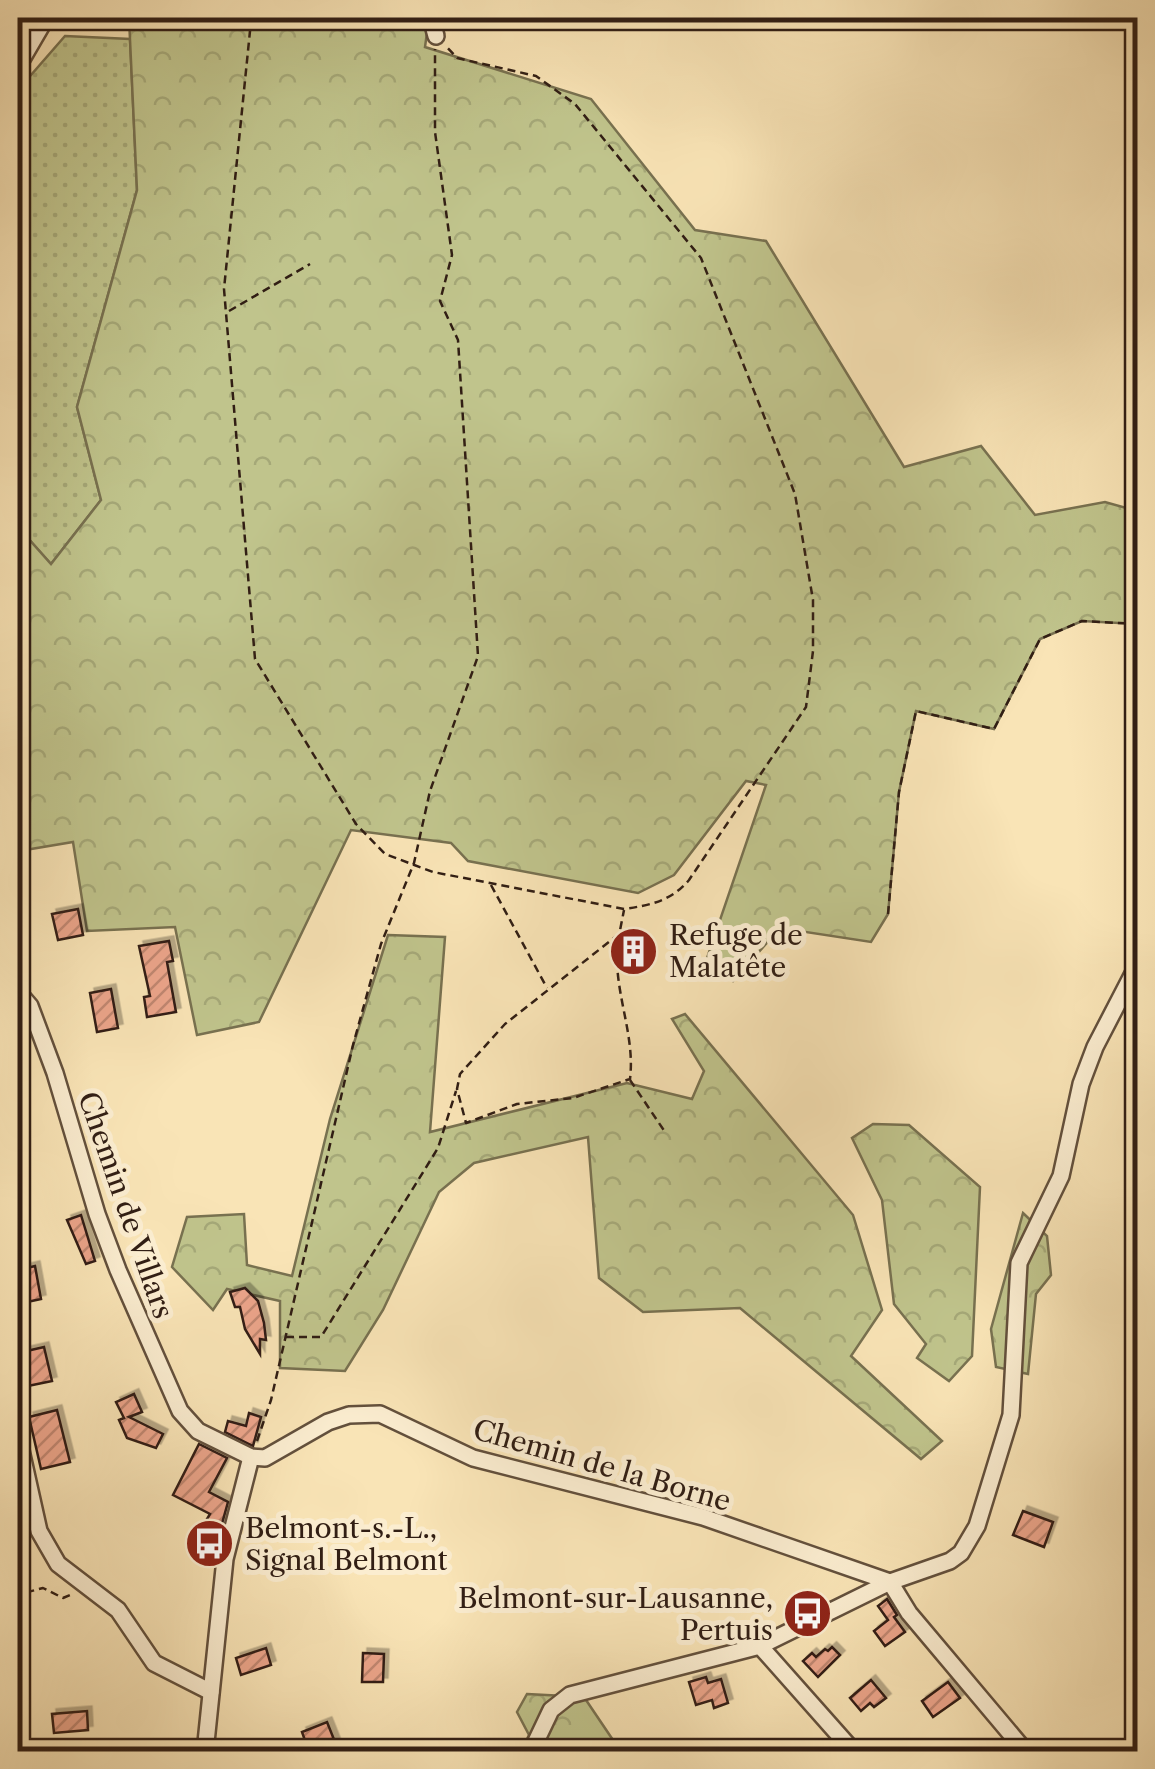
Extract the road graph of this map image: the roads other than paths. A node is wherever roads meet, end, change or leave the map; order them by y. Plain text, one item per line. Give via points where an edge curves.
1 (46, 18) edge
2 (431, 18) edge
3 (436, 36) road end
4 (22, 44) edge
5 (18, 66) edge
6 (1138, 964) edge
7 (18, 992) edge
8 (18, 1437) edge
9 (251, 1457) junction
10 (890, 1582) junction
11 (760, 1646) junction
12 (211, 1692) junction
13 (204, 1752) edge
14 (531, 1752) edge
15 (854, 1752) edge
16 (1026, 1752) edge

1 - 4 street
2 - 3 street
4 - 5 street
6 - 10 street via 1095,1047 1061,1176 1019,1262 1011,1415 977,1526 961,1554
7 - 9 street, Chemin de Villars via 30,1006 55,1074 118,1270 180,1411 198,1431
8 - 12 street via 38,1532 58,1564 118,1610 154,1664
9 - 10 street, Chemin de la Borne via 265,1458 349,1415 380,1414 473,1458 703,1517
9 - 12 street via 225,1559
10 - 11 street
10 - 16 street
11 - 14 street via 570,1695 551,1710
11 - 15 street
12 - 13 street

